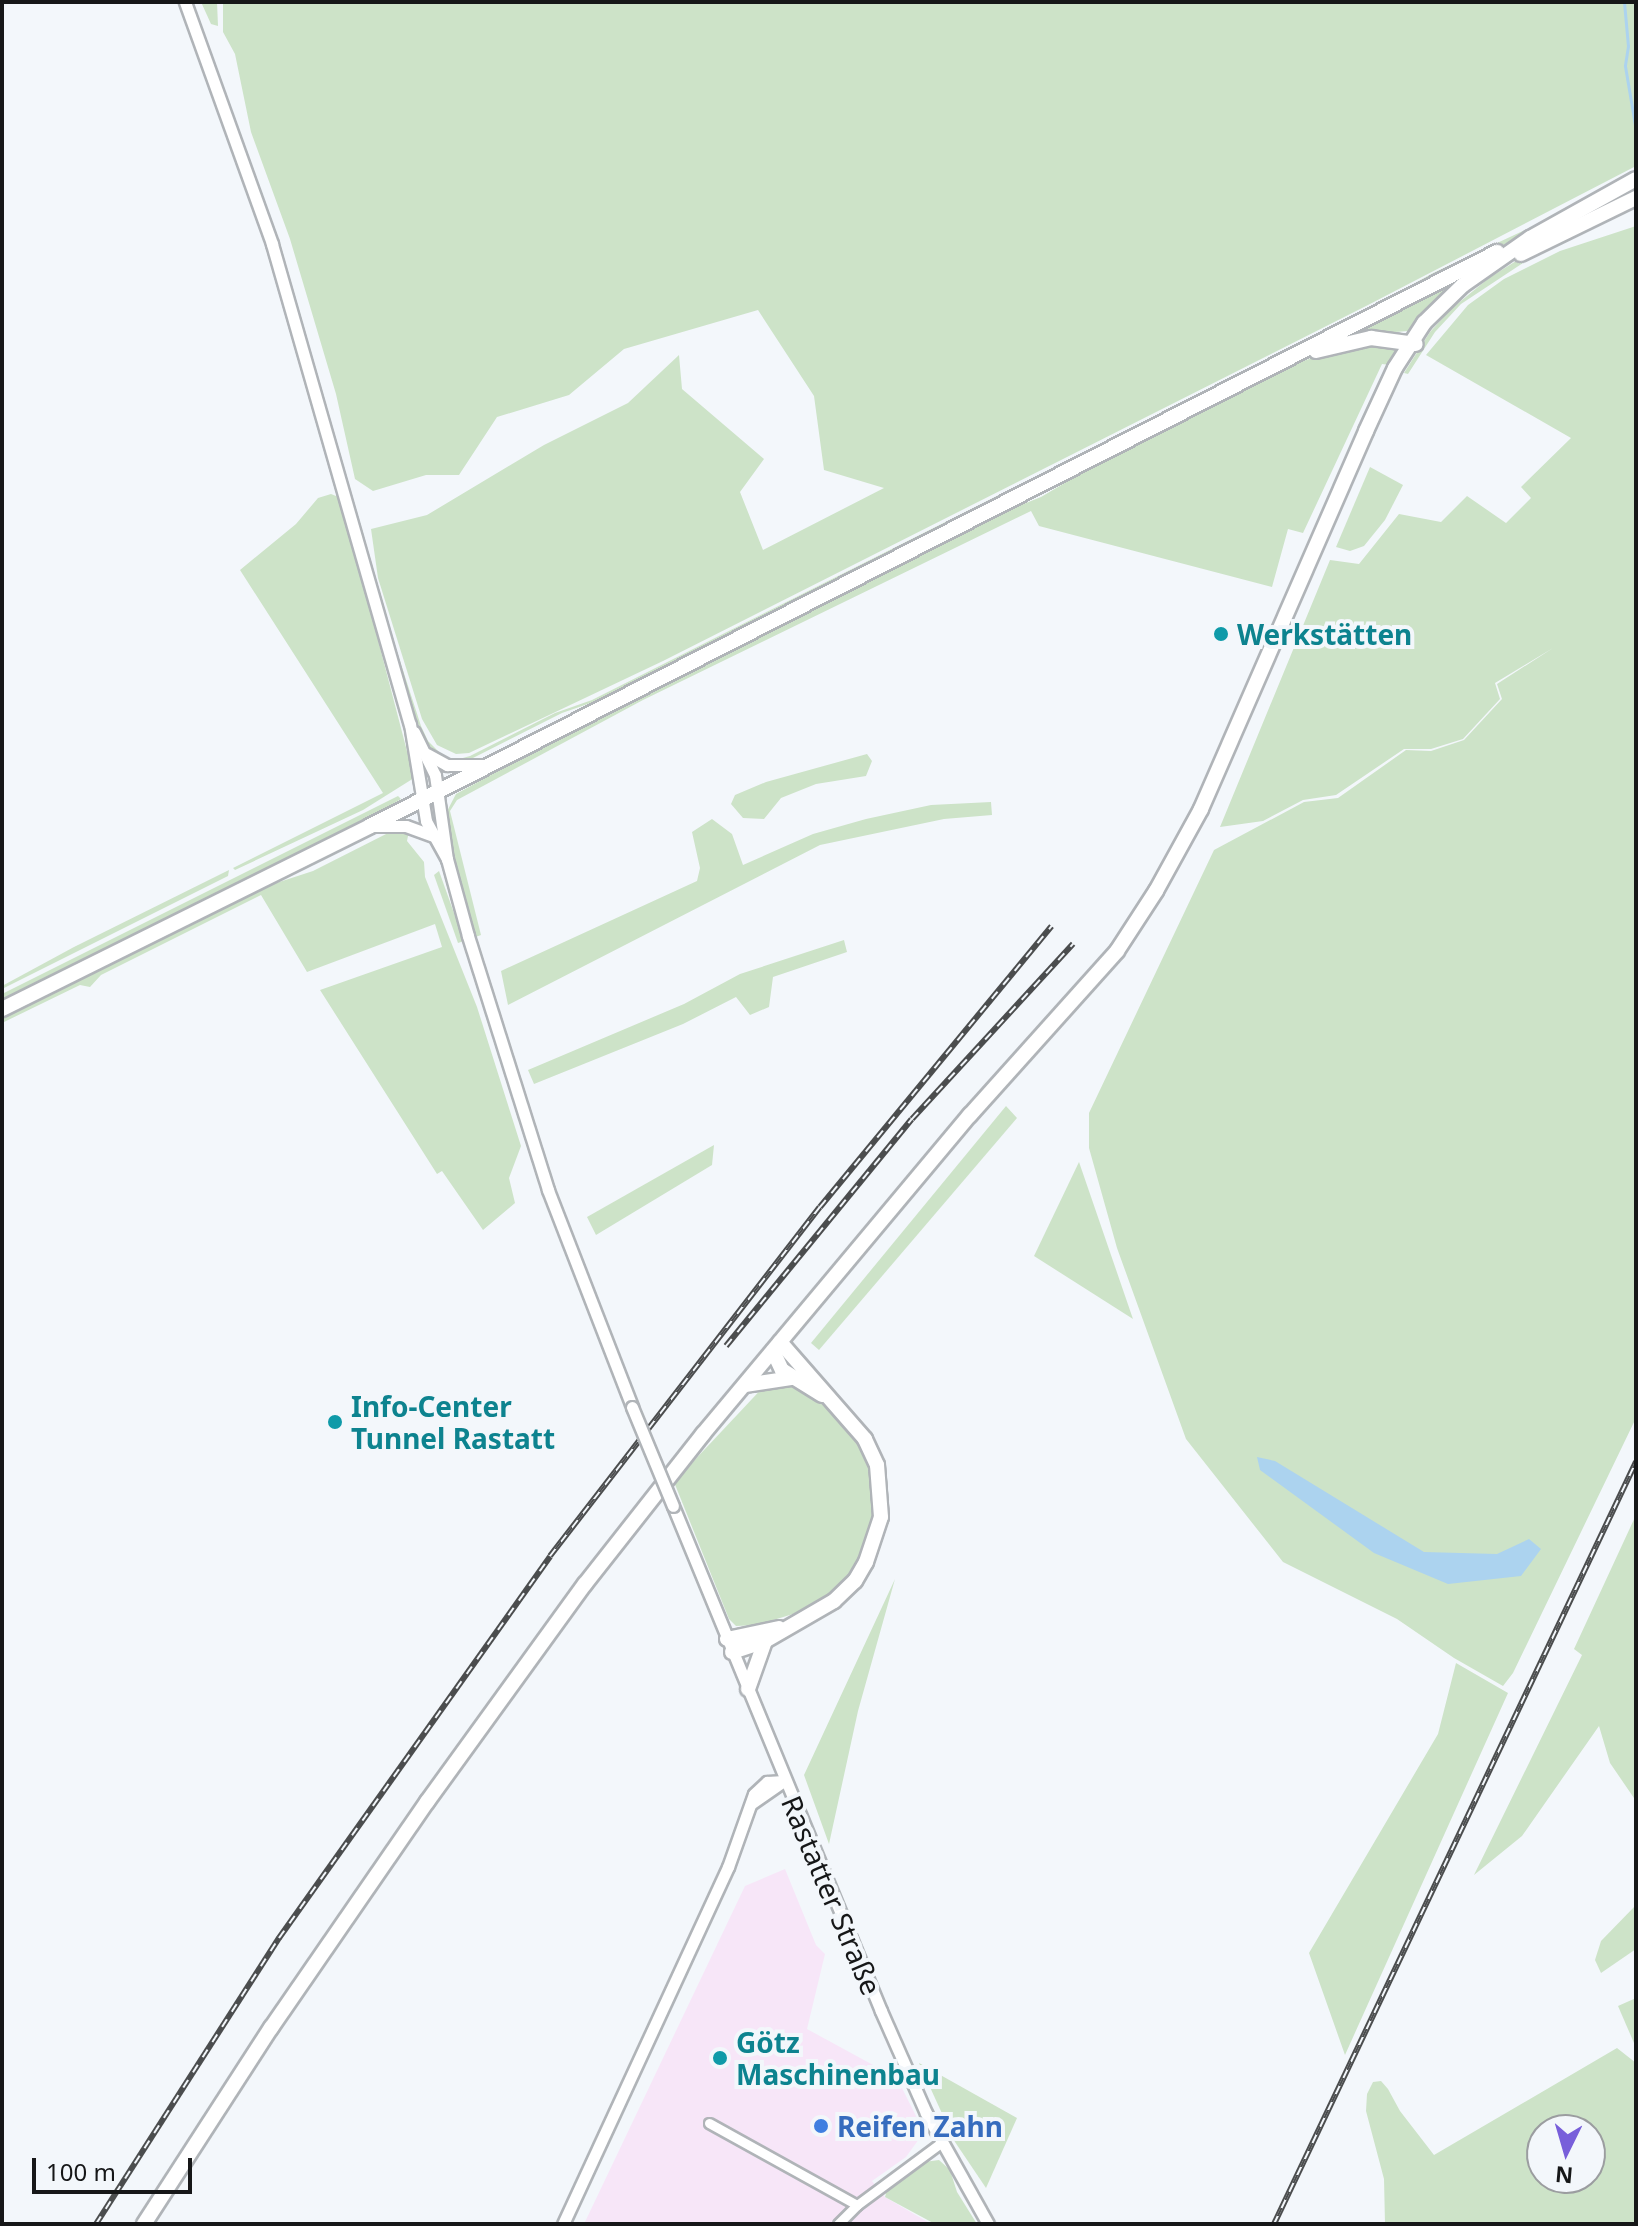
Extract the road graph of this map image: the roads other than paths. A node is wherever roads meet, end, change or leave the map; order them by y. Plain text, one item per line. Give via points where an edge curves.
1 (185, 2) edge
2 (1636, 179) edge
3 (1636, 198) edge
4 (1530, 238) junction
5 (1414, 343) junction
6 (1288, 359) junction
7 (410, 724) junction
8 (427, 754) junction
9 (491, 765) junction
10 (438, 792) junction
11 (422, 800) junction
12 (370, 826) junction
13 (431, 835) junction
14 (447, 859) junction
15 (2, 1009) edge
16 (776, 1346) junction
17 (792, 1378) junction
18 (744, 1385) junction
19 (830, 1398) junction
20 (787, 1626) junction
21 (765, 1641) junction
22 (730, 1645) junction
23 (748, 1689) junction
24 (784, 1781) junction
25 (709, 2123) dead end
26 (942, 2142) junction
27 (857, 2205) junction
28 (144, 2224) edge
29 (563, 2224) edge
30 (838, 2224) edge
31 (988, 2224) edge

1 - 7 street via 272,244
2 - 4 main road
3 - 5 main road via 1522,253 1467,290
4 - 5 main road via 1445,300
4 - 6 main road
5 - 6 main road via 1360,339
5 - 16 main road via 1384,396 1201,809 1156,891 1117,951 970,1115
6 - 9 main road
7 - 8 street
7 - 11 street
8 - 9 street via 453,766
8 - 10 street
9 - 10 main road
10 - 11 main road
10 - 14 street
11 - 12 main road
11 - 13 street
12 - 13 street via 406,826
12 - 15 main road
13 - 14 street
14 - 22 street, Rastatter Straße, bridge via 548,1190
16 - 17 main road via 782,1370
16 - 18 main road
16 - 19 main road
17 - 18 main road
17 - 19 main road
18 - 28 main road via 585,1584 427,1802
19 - 20 main road via 865,1439 877,1465 881,1517 876,1540 855,1581 834,1601
20 - 21 main road
20 - 22 main road
21 - 22 main road
21 - 23 main road
22 - 23 street, Rastatter Straße
23 - 24 street, Rastatter Straße
24 - 26 street, Rastatter Straße
24 - 29 street via 752,1804
25 - 27 street
26 - 27 street
26 - 31 street, Rastatter Straße
27 - 30 street

